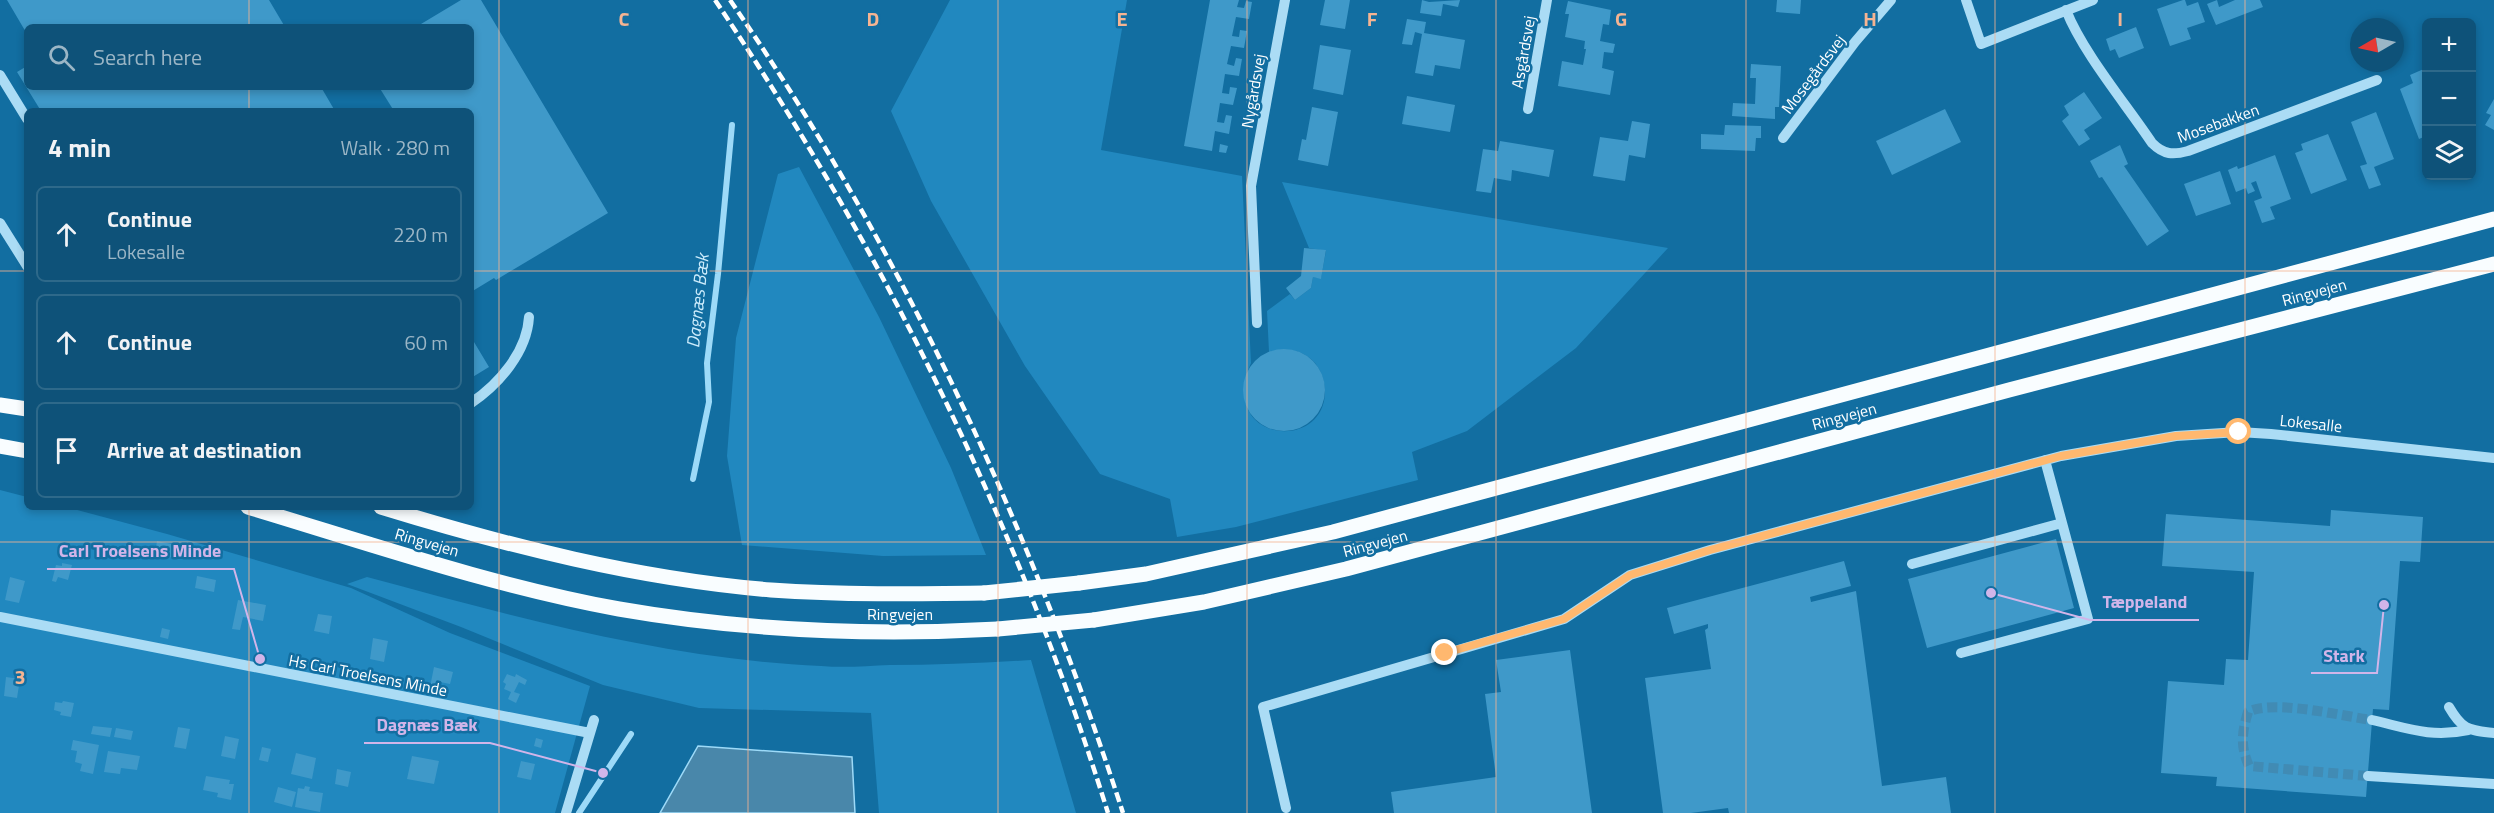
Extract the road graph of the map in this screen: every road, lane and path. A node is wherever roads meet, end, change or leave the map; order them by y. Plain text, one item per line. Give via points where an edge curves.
1 (1284, 0) edge
2 (1547, 0) edge
3 (1891, 0) edge
4 (1966, 0) edge
5 (2093, 0) edge
6 (2066, 10) junction
7 (0, 75) edge
8 (2377, 80) dead end
9 (1528, 109) dead end
10 (24, 114) edge
11 (1783, 138) dead end
12 (2494, 219) edge
13 (0, 223) edge
14 (24, 261) edge
15 (2494, 264) edge
16 (529, 317) dead end
17 (1257, 323) dead end
18 (474, 401) edge
19 (0, 405) edge
20 (24, 409) edge
21 (0, 446) edge
22 (24, 450) edge
23 (2494, 458) edge
24 (2045, 460) junction
25 (258, 510) edge
26 (392, 510) edge
27 (2062, 523) junction
28 (1912, 564) dead end
29 (0, 616) edge
30 (1961, 653) dead end
31 (2449, 707) dead end
32 (594, 720) dead end
33 (2372, 720) tunnel mouth
34 (2468, 730) junction
35 (2494, 732) edge
36 (590, 733) junction
37 (2368, 776) tunnel mouth
38 (2494, 784) edge
39 (1286, 808) dead end
40 (566, 813) edge

1 - 17 street, Nygårdsvej via 1251,186
2 - 9 street, Asgårdsvej
3 - 11 street, Mosegårdsvej
4 - 6 street via 1981,44
5 - 6 street
6 - 8 street, Mosebakken via 2085,46 2152,143 2172,155
7 - 10 street
12 - 26 main road, Ringvejen, bridge via 1344,529 1146,574 984,592 869,595 770,590 544,553
13 - 14 street
15 - 25 main road, Ringvejen, bridge via 1346,569 1204,602 1094,620 998,629 884,633 791,630 687,620 547,593
16 - 18 street via 528,332 519,351 502,375
19 - 20 main road
21 - 22 main road
23 - 24 street, Lokesalle via 2239,432 2138,441
24 - 27 street
24 - 39 street, Lokesalle via 1630,575 1564,619 1263,707
27 - 28 street
27 - 30 street via 2088,619
29 - 36 street, Hs Carl Troelsens Minde
31 - 34 street
32 - 36 street
33 - 34 street via 2426,733 2446,735
34 - 35 street
36 - 40 street
37 - 38 street

